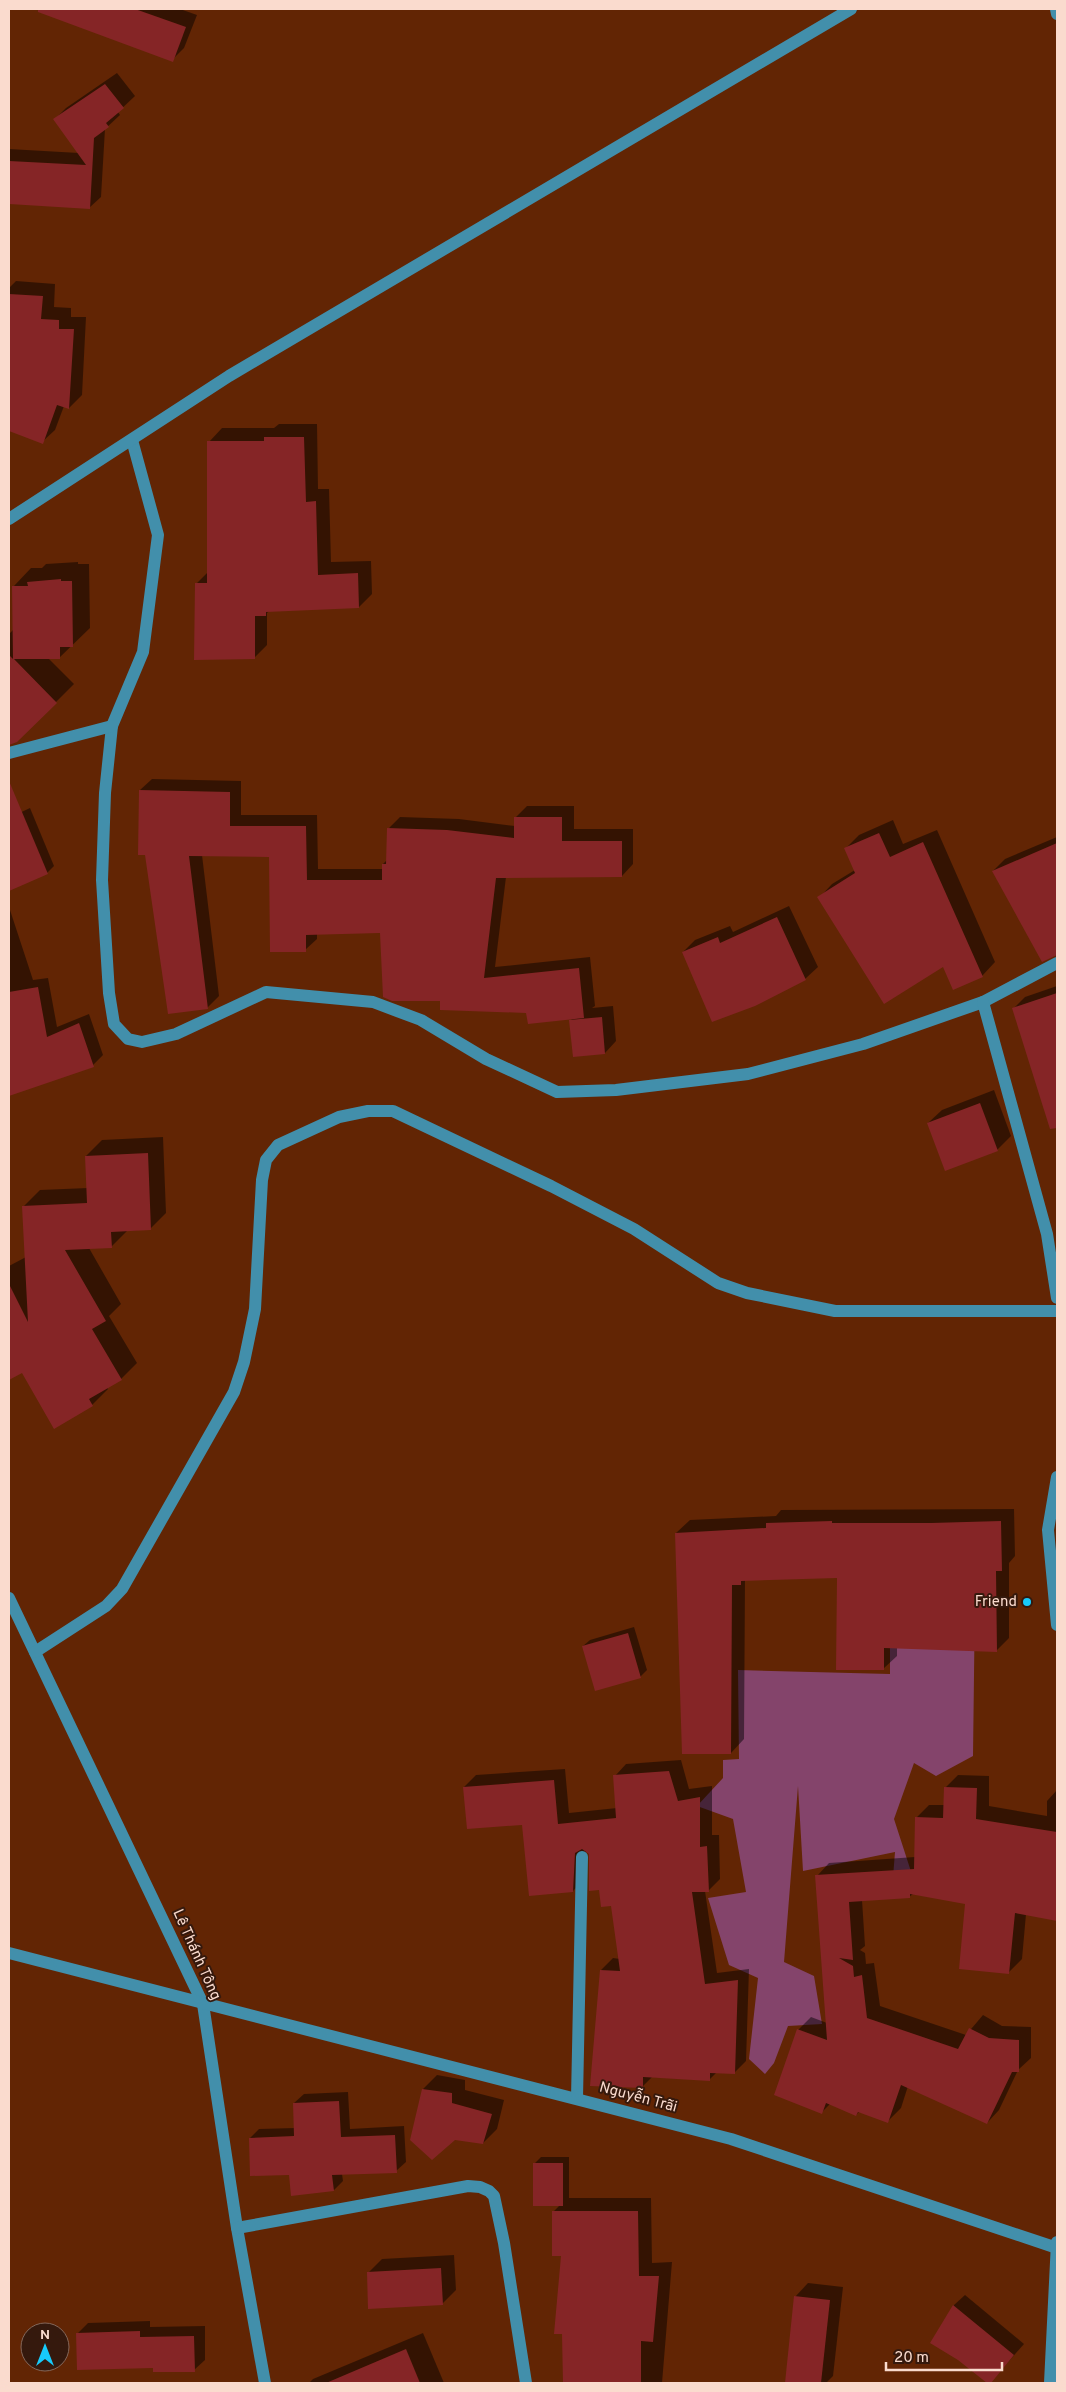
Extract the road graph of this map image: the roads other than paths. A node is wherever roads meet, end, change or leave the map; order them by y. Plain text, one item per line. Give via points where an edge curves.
1 (851, 9) edge
2 (1056, 9) edge
3 (1057, 14) edge
4 (132, 440) junction
5 (9, 519) edge
6 (112, 726) junction
7 (9, 753) edge
8 (1057, 963) edge
9 (983, 1002) junction
10 (1057, 1291) edge
11 (1057, 1311) edge
12 (1057, 1477) edge
13 (9, 1598) edge
14 (1057, 1625) edge
15 (35, 1652) junction
16 (582, 1857) dead end
17 (9, 1953) edge
18 (203, 2004) junction
19 (577, 2098) junction
20 (237, 2228) junction
21 (1057, 2246) edge
22 (265, 2383) edge
23 (526, 2383) edge
24 (1050, 2383) edge

1 - 4 street via 229,376
2 - 3 street
4 - 5 street
4 - 6 street via 158,535 143,652
6 - 7 street
6 - 9 street via 105,793 102,880 114,1024 128,1039 142,1042 176,1034 266,992 373,1002 421,1020 486,1059 557,1092 616,1090 748,1074 863,1044
8 - 9 street
9 - 10 street via 1047,1234
11 - 15 street via 835,1311 747,1293 718,1283 634,1229 560,1190 393,1111 368,1111 339,1117 278,1145 266,1160 262,1180 255,1309 234,1392 122,1589 106,1606
12 - 14 street via 1048,1530
13 - 15 street, Lê Thánh Tông
15 - 18 street, Lê Thánh Tông
16 - 19 street
17 - 18 street, Nguyễn Trãi
18 - 19 street, Nguyễn Trãi
18 - 20 street, Lê Thánh Tông
19 - 21 street, Nguyễn Trãi via 731,2139
20 - 22 street, Lê Thánh Tông
20 - 23 street via 468,2186 489,2191 494,2196 501,2226
21 - 24 street

